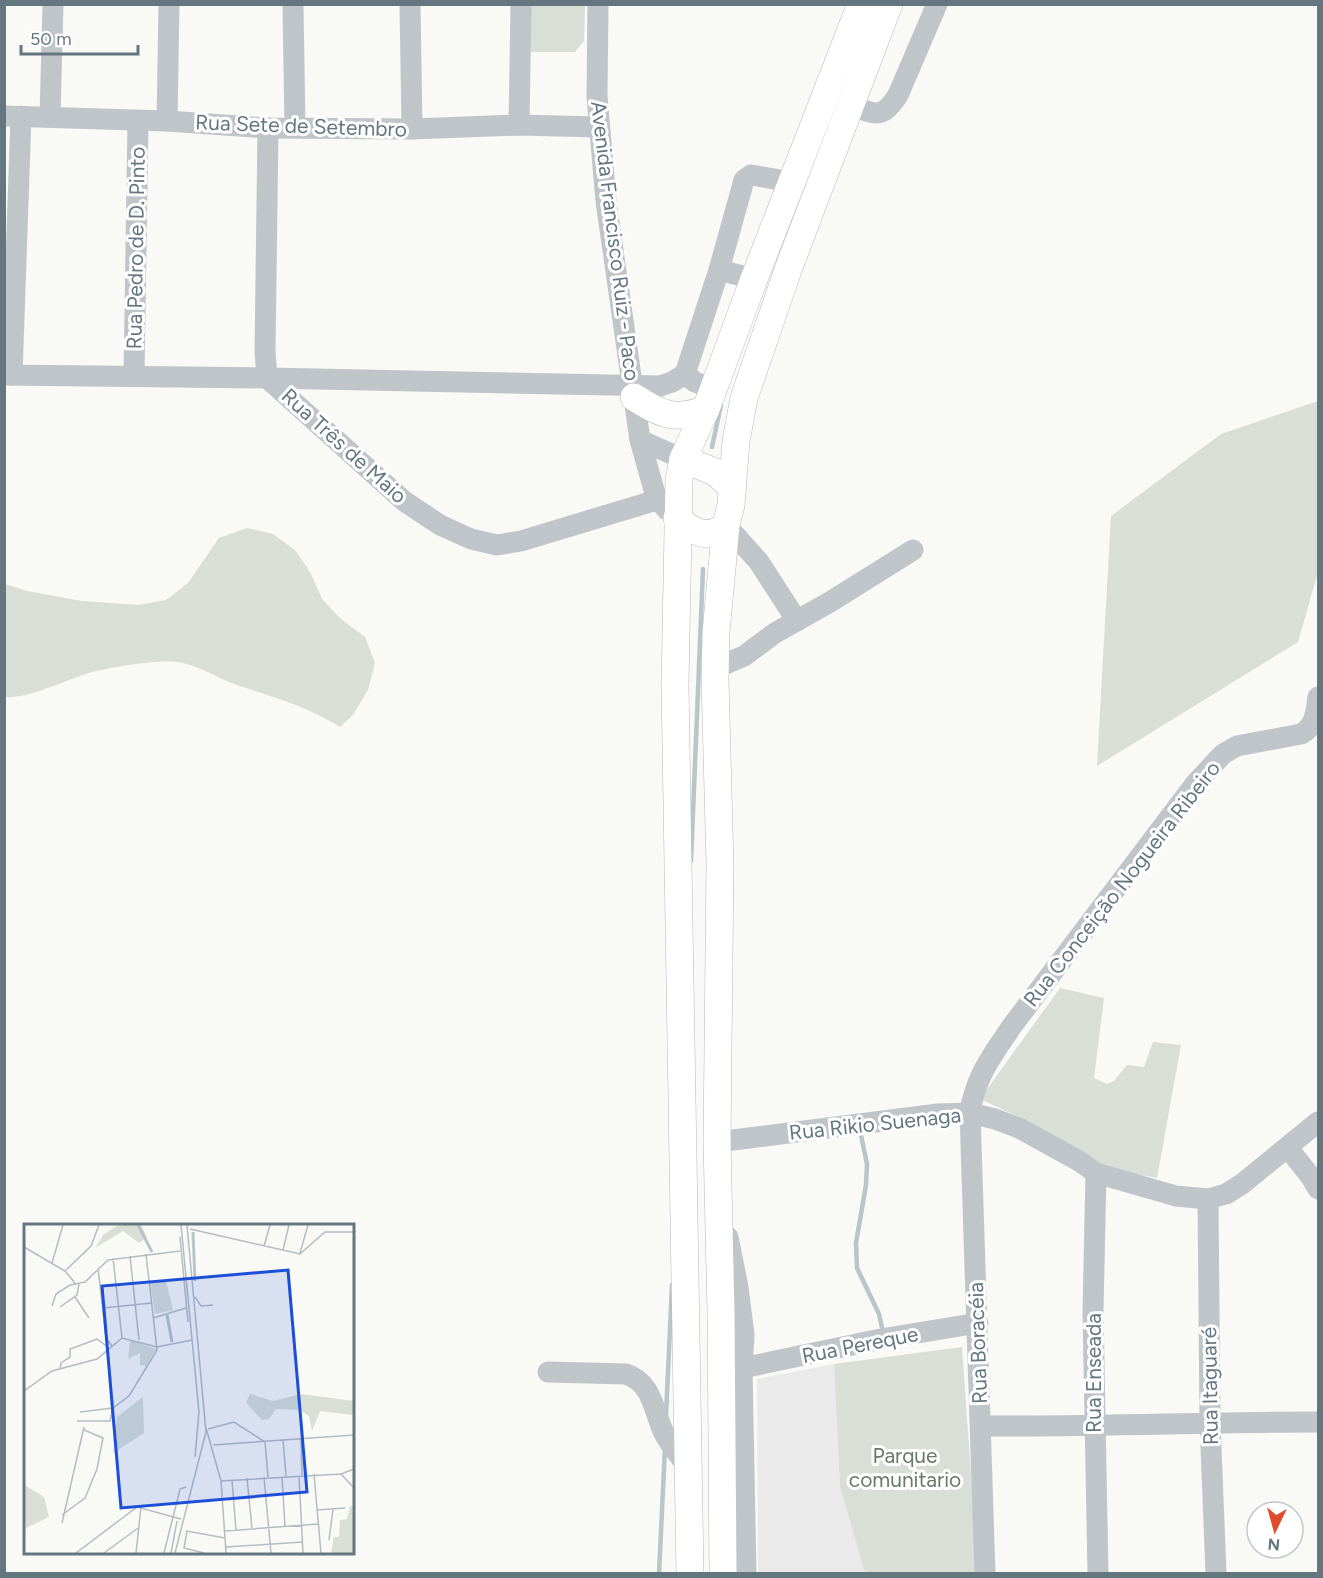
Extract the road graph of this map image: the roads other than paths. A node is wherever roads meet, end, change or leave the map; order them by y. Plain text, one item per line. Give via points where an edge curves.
1 (53, 4) edge
2 (169, 4) edge
3 (293, 4) edge
4 (410, 4) edge
5 (521, 4) edge
6 (598, 4) edge
7 (861, 4) edge
8 (889, 4) edge
9 (937, 4) edge
10 (851, 106) junction
11 (13, 116) edge
12 (50, 116) junction
13 (138, 121) junction
14 (167, 121) junction
15 (519, 125) junction
16 (598, 127) junction
17 (268, 128) junction
18 (295, 128) junction
19 (412, 129) junction
20 (792, 182) junction
21 (719, 270) junction
22 (754, 279) junction
23 (685, 374) junction
24 (8, 375) edge
25 (134, 376) junction
26 (267, 378) junction
27 (634, 391) junction
28 (710, 399) junction
29 (640, 440) junction
30 (683, 459) junction
31 (733, 488) junction
32 (657, 500) junction
33 (677, 518) junction
34 (726, 525) junction
35 (912, 550) dead end
36 (797, 621) junction
37 (716, 668) junction
38 (1318, 704) edge
39 (677, 850) junction
40 (719, 915) junction
41 (970, 1113) junction
42 (1314, 1134) edge
43 (717, 1142) junction
44 (1288, 1148) junction
45 (1096, 1173) junction
46 (718, 1184) junction
47 (1318, 1189) edge
48 (1208, 1199) junction
49 (978, 1323) junction
50 (742, 1368) junction
51 (548, 1372) dead end
52 (1210, 1422) junction
53 (1318, 1422) edge
54 (981, 1426) junction
55 (1094, 1427) junction
56 (687, 1466) junction
57 (690, 1574) edge
58 (723, 1574) edge
59 (746, 1574) edge
60 (985, 1574) edge
61 (1098, 1574) edge
62 (1215, 1574) edge

1 - 12 street
2 - 14 street
3 - 18 street
4 - 19 street
5 - 15 street
6 - 16 street, Avenida Francisco Ruiz - Paco
7 - 20 main road
8 - 10 main road
9 - 10 street via 892,105 875,114
10 - 31 main road via 744,398
11 - 12 street, Rua Sete de Setembro
11 - 24 street
12 - 13 street, Rua Sete de Setembro
13 - 14 street, Rua Sete de Setembro
13 - 25 street, Rua Pedro de D. Pinto
14 - 17 street, Rua Sete de Setembro
15 - 16 street, Rua Sete de Setembro
15 - 19 street, Rua Sete de Setembro
16 - 27 street, Avenida Francisco Ruiz - Paco
17 - 18 street, Rua Sete de Setembro
17 - 26 street, Rua Três de Maio
18 - 19 street, Rua Sete de Setembro
20 - 21 street via 751,176 744,180
20 - 22 main road
21 - 22 street
21 - 23 street
22 - 28 main road
23 - 27 street via 672,382
23 - 28 street
24 - 25 street
25 - 26 street
26 - 27 street
26 - 32 street, Rua Três de Maio via 404,501 440,525 471,539 497,544 521,541
27 - 28 main road via 651,408 675,417 694,414
27 - 29 street, Avenida Francisco Ruiz - Paco
28 - 30 main road
29 - 30 street
29 - 32 street, Avenida Francisco Ruiz - Paco
30 - 31 main road via 715,472
30 - 33 main road
31 - 34 main road
32 - 33 street
33 - 34 main road via 701,534 720,531
33 - 39 main road
34 - 36 street via 759,562
34 - 37 main road
35 - 36 street
36 - 37 street via 744,656
37 - 40 main road
38 - 41 street, Rua Conceição Nogueira Ribeiro via 1308,730 1237,746 1222,754 1196,784 1006,1034 972,1093
39 - 40 main road via 692,837 704,844
39 - 56 main road
40 - 43 main road
41 - 43 street, Rua Rikio Suenaga
41 - 45 street, Rua Rikio Suenaga via 1019,1128
41 - 49 street, Rua Boracéia
42 - 44 street, Rua Rikio Suenaga
43 - 46 main road
44 - 47 street
44 - 48 street, Rua Rikio Suenaga via 1242,1184
45 - 48 street, Rua Rikio Suenaga via 1176,1196
45 - 55 street, Rua Enseada
46 - 50 street via 741,1311
46 - 58 main road
48 - 52 street, Rua Itaguaré
49 - 50 street, Rua Pereque
49 - 54 street, Rua Boracéia
50 - 59 street
51 - 56 street via 635,1377 650,1394 670,1444
52 - 53 street
52 - 55 street
52 - 62 street, Rua Itaguaré
54 - 55 street
54 - 60 street, Rua Boracéia
55 - 61 street, Rua Enseada
56 - 57 main road

